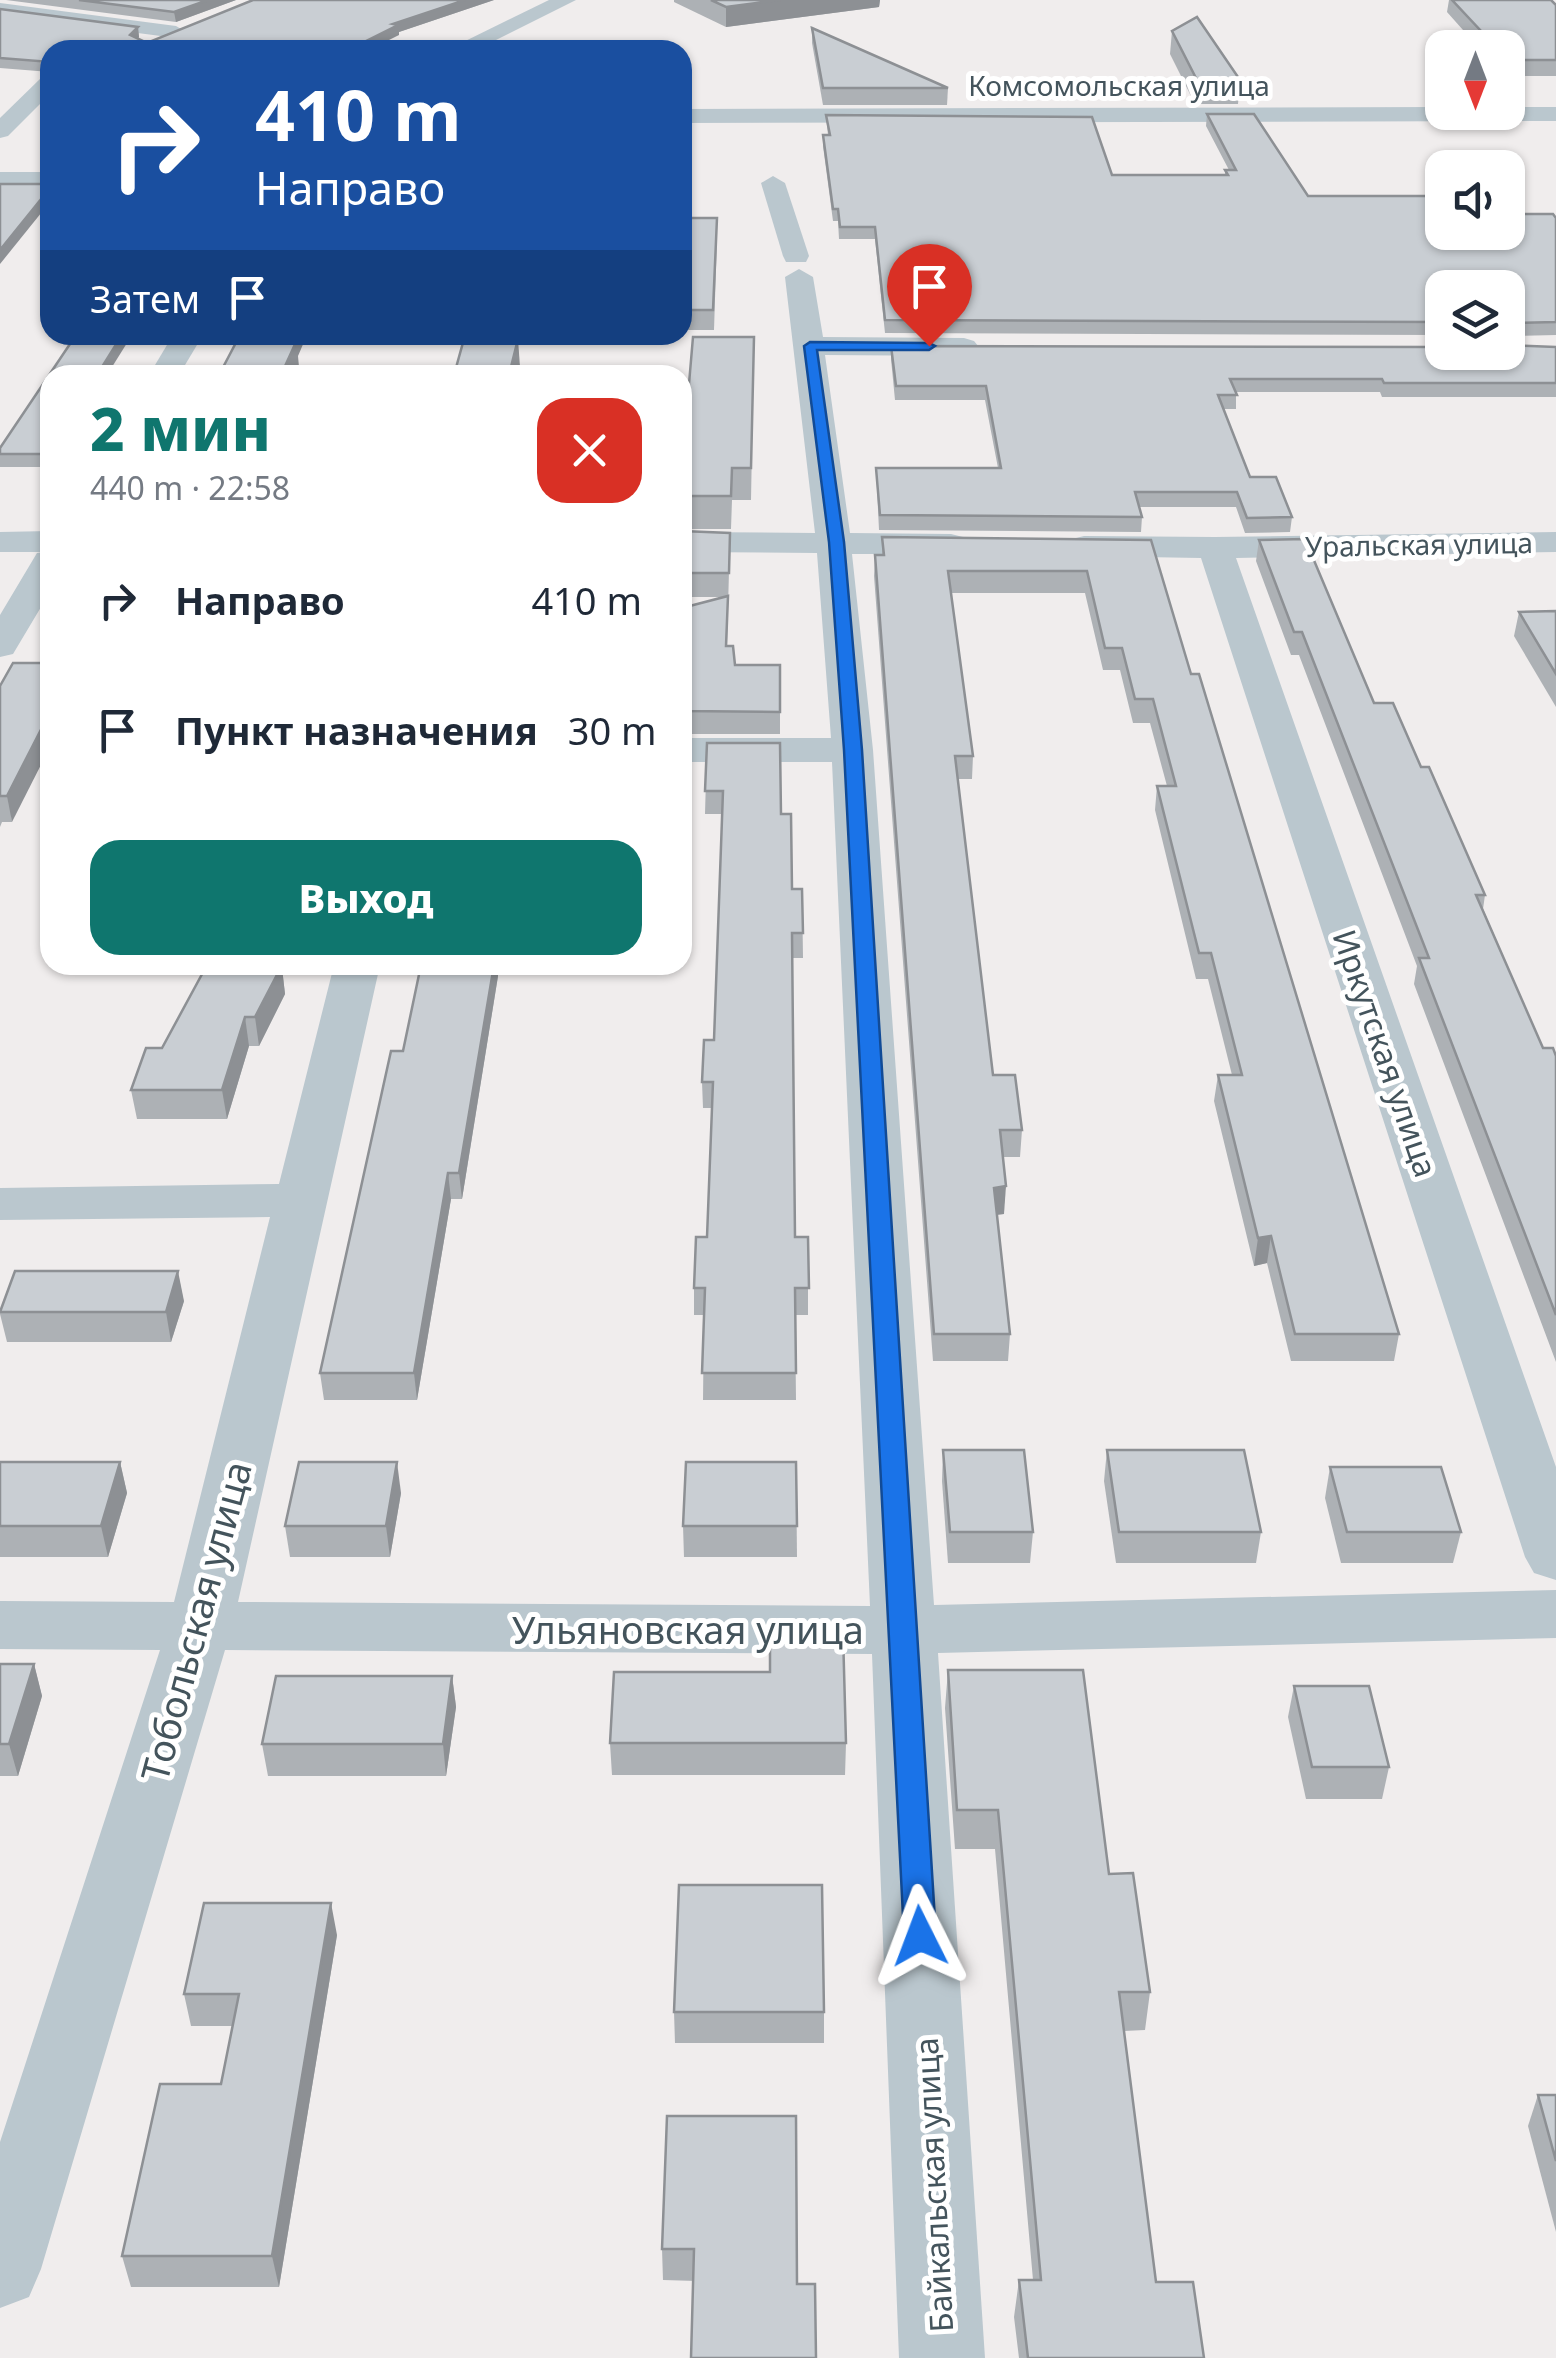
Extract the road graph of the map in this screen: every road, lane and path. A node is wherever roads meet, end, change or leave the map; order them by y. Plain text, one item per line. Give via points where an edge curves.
1 (566, 0) edge
2 (0, 9) edge
3 (157, 40) edge
4 (480, 40) edge
5 (40, 92) edge
6 (1556, 114) edge
7 (692, 116) edge
8 (0, 131) edge
9 (0, 180) edge
10 (40, 180) edge
11 (773, 182) dead end
12 (810, 346) junction
13 (988, 346) edge
14 (40, 541) edge
15 (0, 542) edge
16 (692, 542) edge
17 (836, 542) junction
18 (1556, 542) edge
19 (976, 544) edge
20 (1056, 546) edge
21 (1216, 548) junction
22 (40, 578) edge
23 (0, 646) edge
24 (692, 750) edge
25 (853, 750) junction
26 (355, 975) edge
27 (302, 1200) junction
28 (0, 1204) edge
29 (1556, 1557) edge
30 (1556, 1614) edge
31 (0, 1625) edge
32 (200, 1626) junction
33 (905, 1630) junction
34 (0, 2269) edge
35 (942, 2358) edge

1 - 4 street
2 - 3 street via 185,29
5 - 8 street
6 - 7 street, Комсомольская улица
9 - 10 street
11 - 12 street, Байкальская улица via 798,267
12 - 13 street
12 - 17 street, Байкальская улица
14 - 15 street
16 - 17 street
17 - 19 street
17 - 25 street, Байкальская улица
18 - 21 street, Уральская улица
20 - 21 street, Уральская улица
21 - 29 street, Иркутская улица
22 - 23 street
24 - 25 street
25 - 33 street, Байкальская улица
26 - 27 street, Тобольская улица
27 - 28 street
27 - 32 street, Тобольская улица
30 - 33 street, Ульяновская улица
31 - 32 street, Ульяновская улица
32 - 33 street, Ульяновская улица
32 - 34 street, Тобольская улица
33 - 35 street, Байкальская улица

